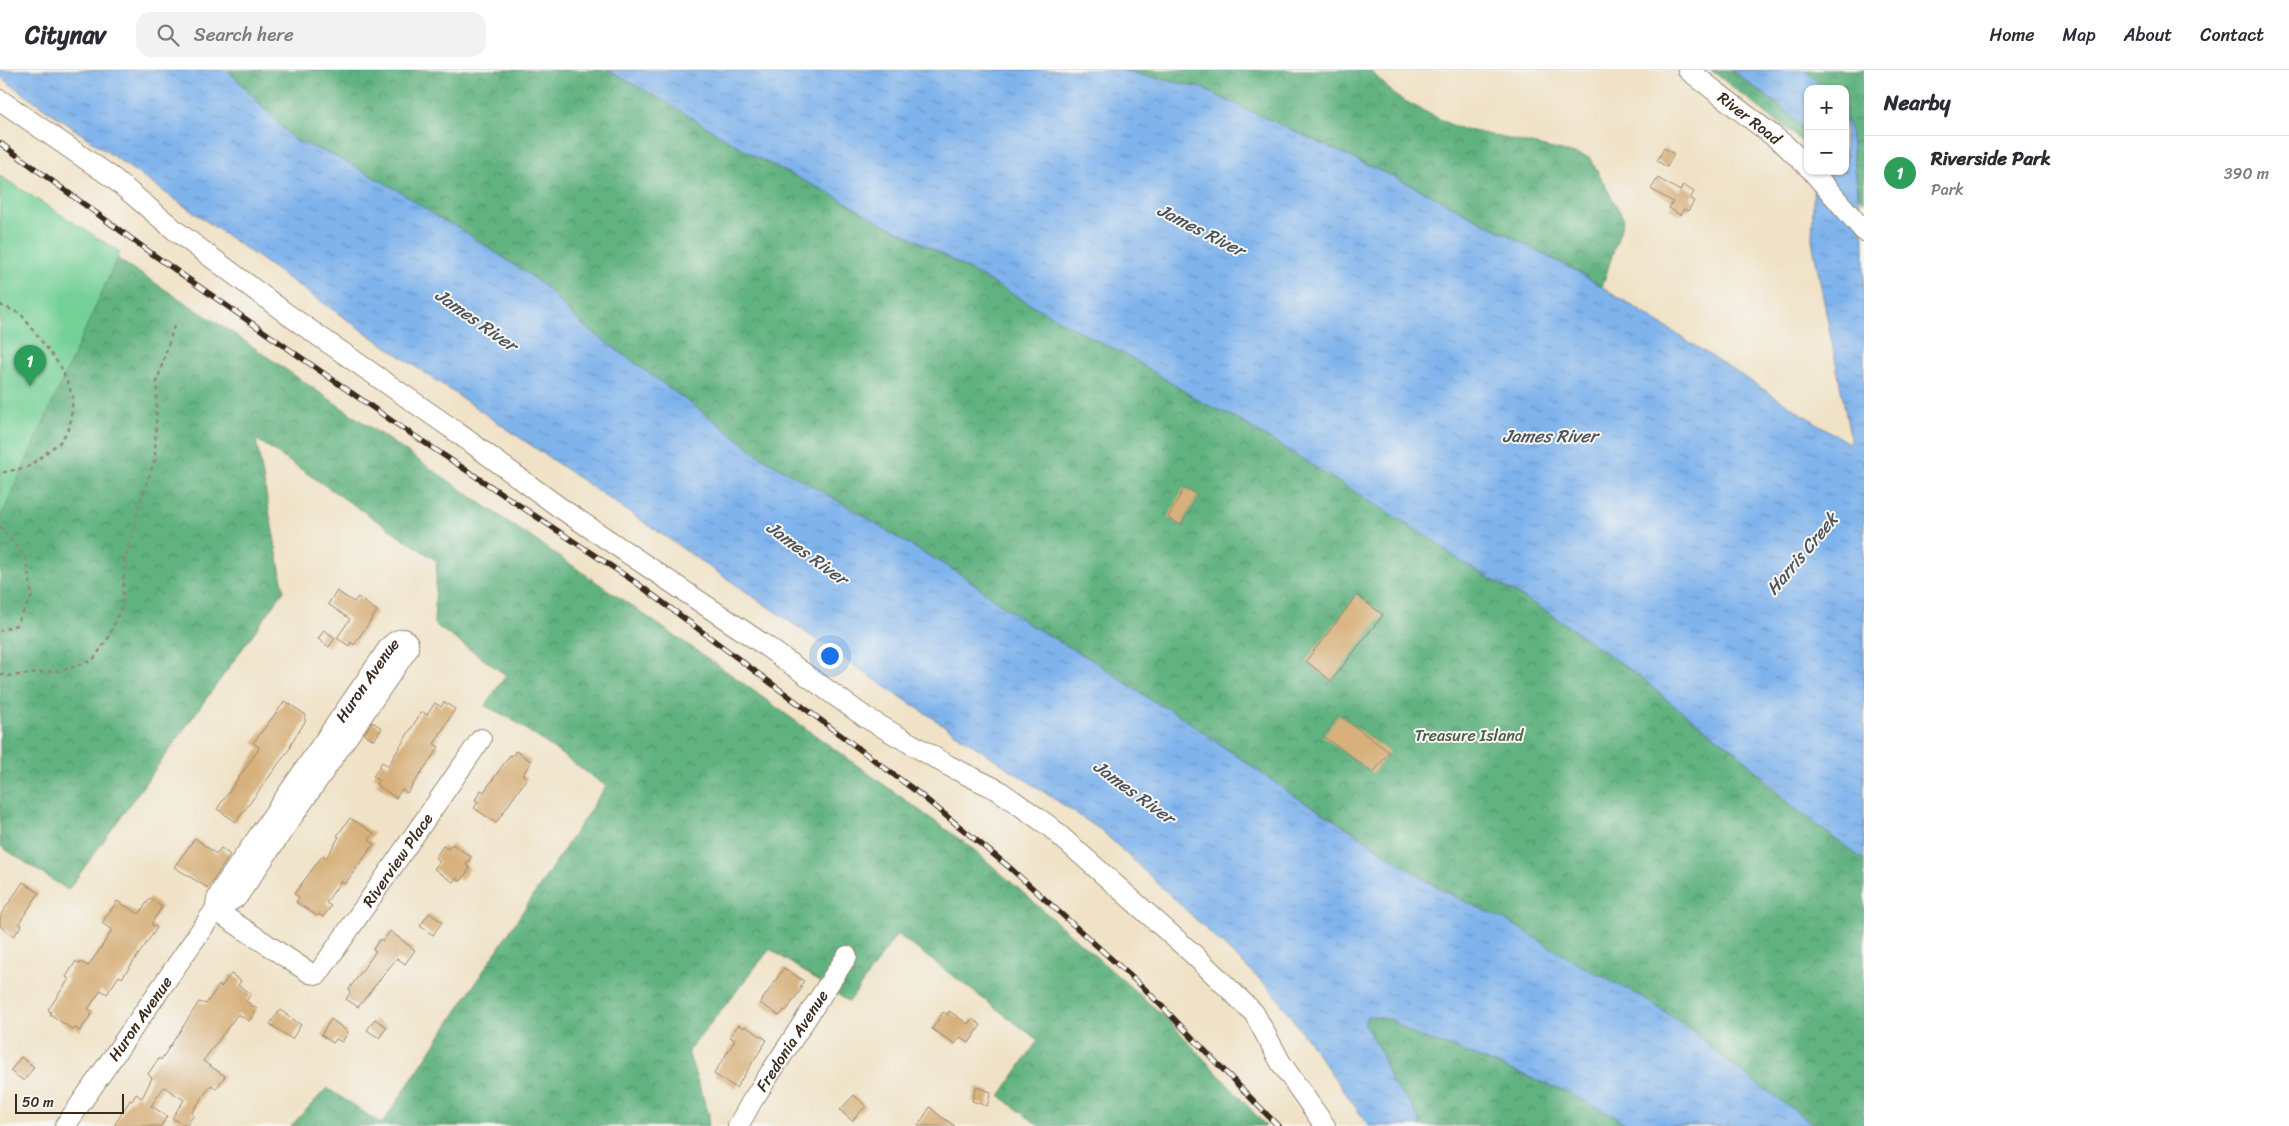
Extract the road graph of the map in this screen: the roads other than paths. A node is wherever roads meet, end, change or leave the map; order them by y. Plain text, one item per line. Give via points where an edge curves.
1 (1688, 70) edge
2 (0, 100) edge
3 (1804, 163) edge
4 (1815, 175) edge
5 (1864, 231) edge
6 (480, 739) dead end
7 (214, 910) junction
8 (847, 956) dead end
9 (65, 1126) edge
10 (738, 1126) edge
11 (1325, 1126) edge

1 - 3 street, River Road
2 - 11 street via 113,178 176,231 287,314 560,507 865,717 949,766 998,790 1049,826 1254,1013 1281,1063
4 - 5 street, River Road
6 - 7 street, Riverview Place via 318,974 310,973
7 - 7 street, Huron Avenue via 237,898 408,649 404,639 392,643 224,886
7 - 9 street, Huron Avenue
8 - 10 street, Fredonia Avenue

